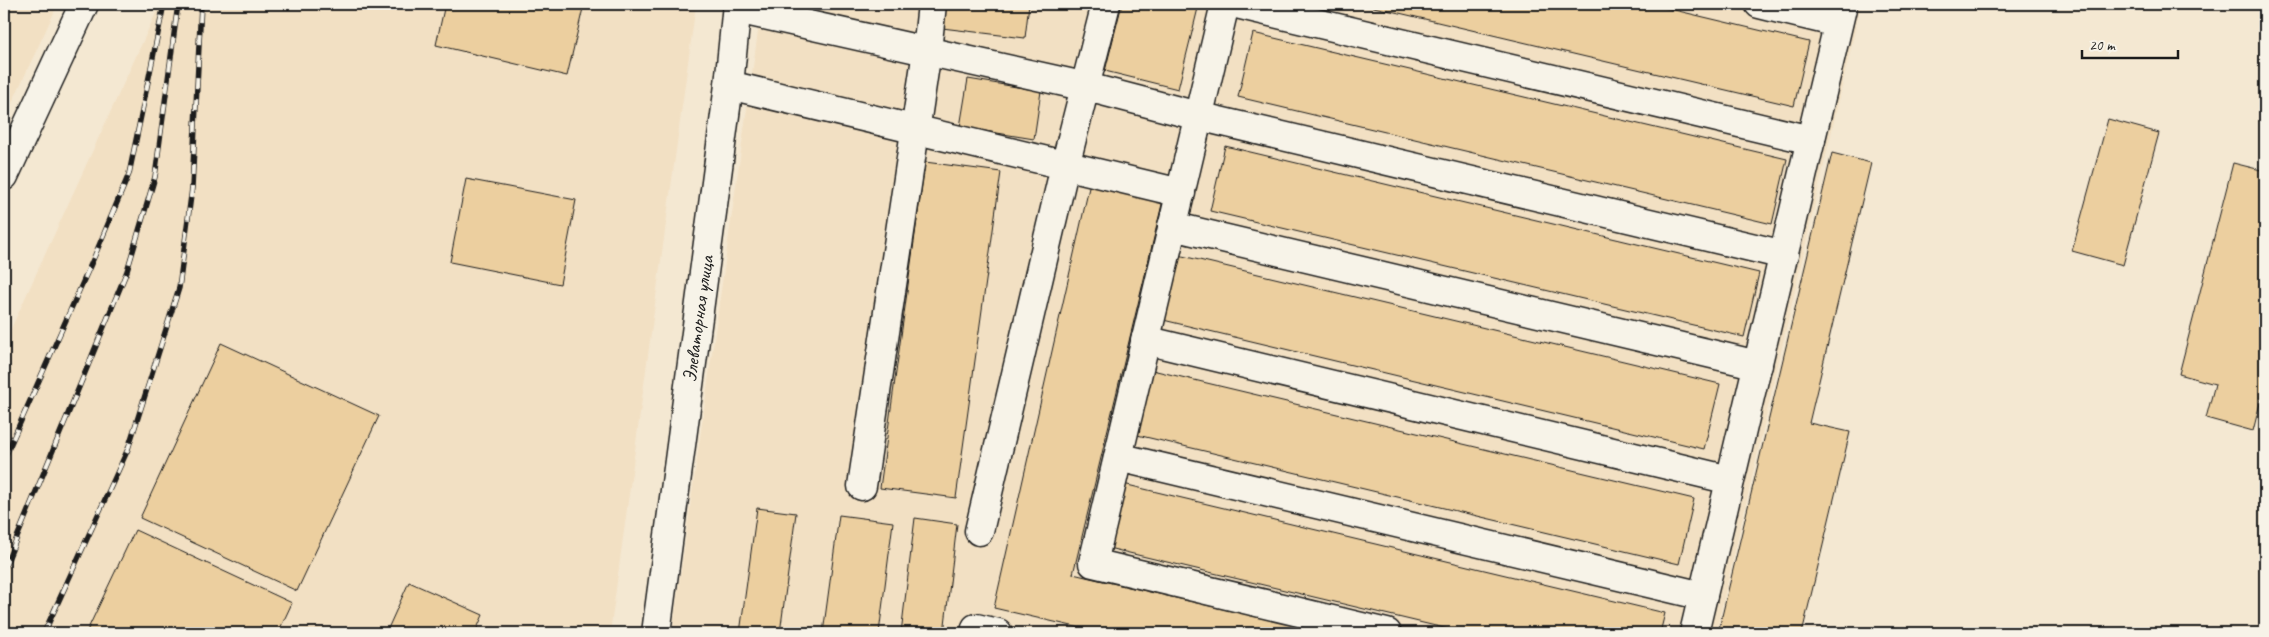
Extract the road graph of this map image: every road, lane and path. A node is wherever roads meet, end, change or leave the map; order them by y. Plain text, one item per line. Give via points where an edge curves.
1 (84, 4) edge
2 (932, 4) edge
3 (1106, 4) edge
4 (1224, 4) edge
5 (1236, 4) edge
6 (1759, 4) edge
7 (737, 6) edge
8 (1841, 13) edge
9 (927, 51) junction
10 (729, 85) junction
11 (1087, 87) junction
12 (1198, 116) junction
13 (914, 130) junction
14 (1810, 140) junction
15 (1065, 166) junction
16 (4, 176) edge
17 (1181, 193) junction
18 (1172, 226) junction
19 (1784, 255) junction
20 (1145, 340) junction
21 (1758, 365) junction
22 (1118, 457) junction
23 (1730, 480) junction
24 (862, 486) dead end
25 (980, 531) dead end
26 (1703, 596) junction
27 (656, 633) edge
28 (975, 633) edge
29 (998, 633) edge
30 (1387, 633) edge
31 (1694, 633) edge

1 - 16 street
2 - 9 street
3 - 11 street
4 - 12 street
5 - 14 street
6 - 8 street
7 - 9 street
7 - 10 street, Элеваторная улица
8 - 14 street
9 - 11 street
9 - 13 street
10 - 13 street
10 - 27 street, Элеваторная улица
11 - 12 street
11 - 15 street
12 - 17 street
12 - 19 street
13 - 15 street
13 - 24 street
14 - 19 street
15 - 17 street
15 - 25 street
17 - 18 street
18 - 20 street
18 - 21 street
19 - 21 street
20 - 22 street
20 - 23 street
21 - 23 street
22 - 26 street
22 - 30 street via 1093,563
23 - 26 street
26 - 31 street
28 - 29 street via 976,628

